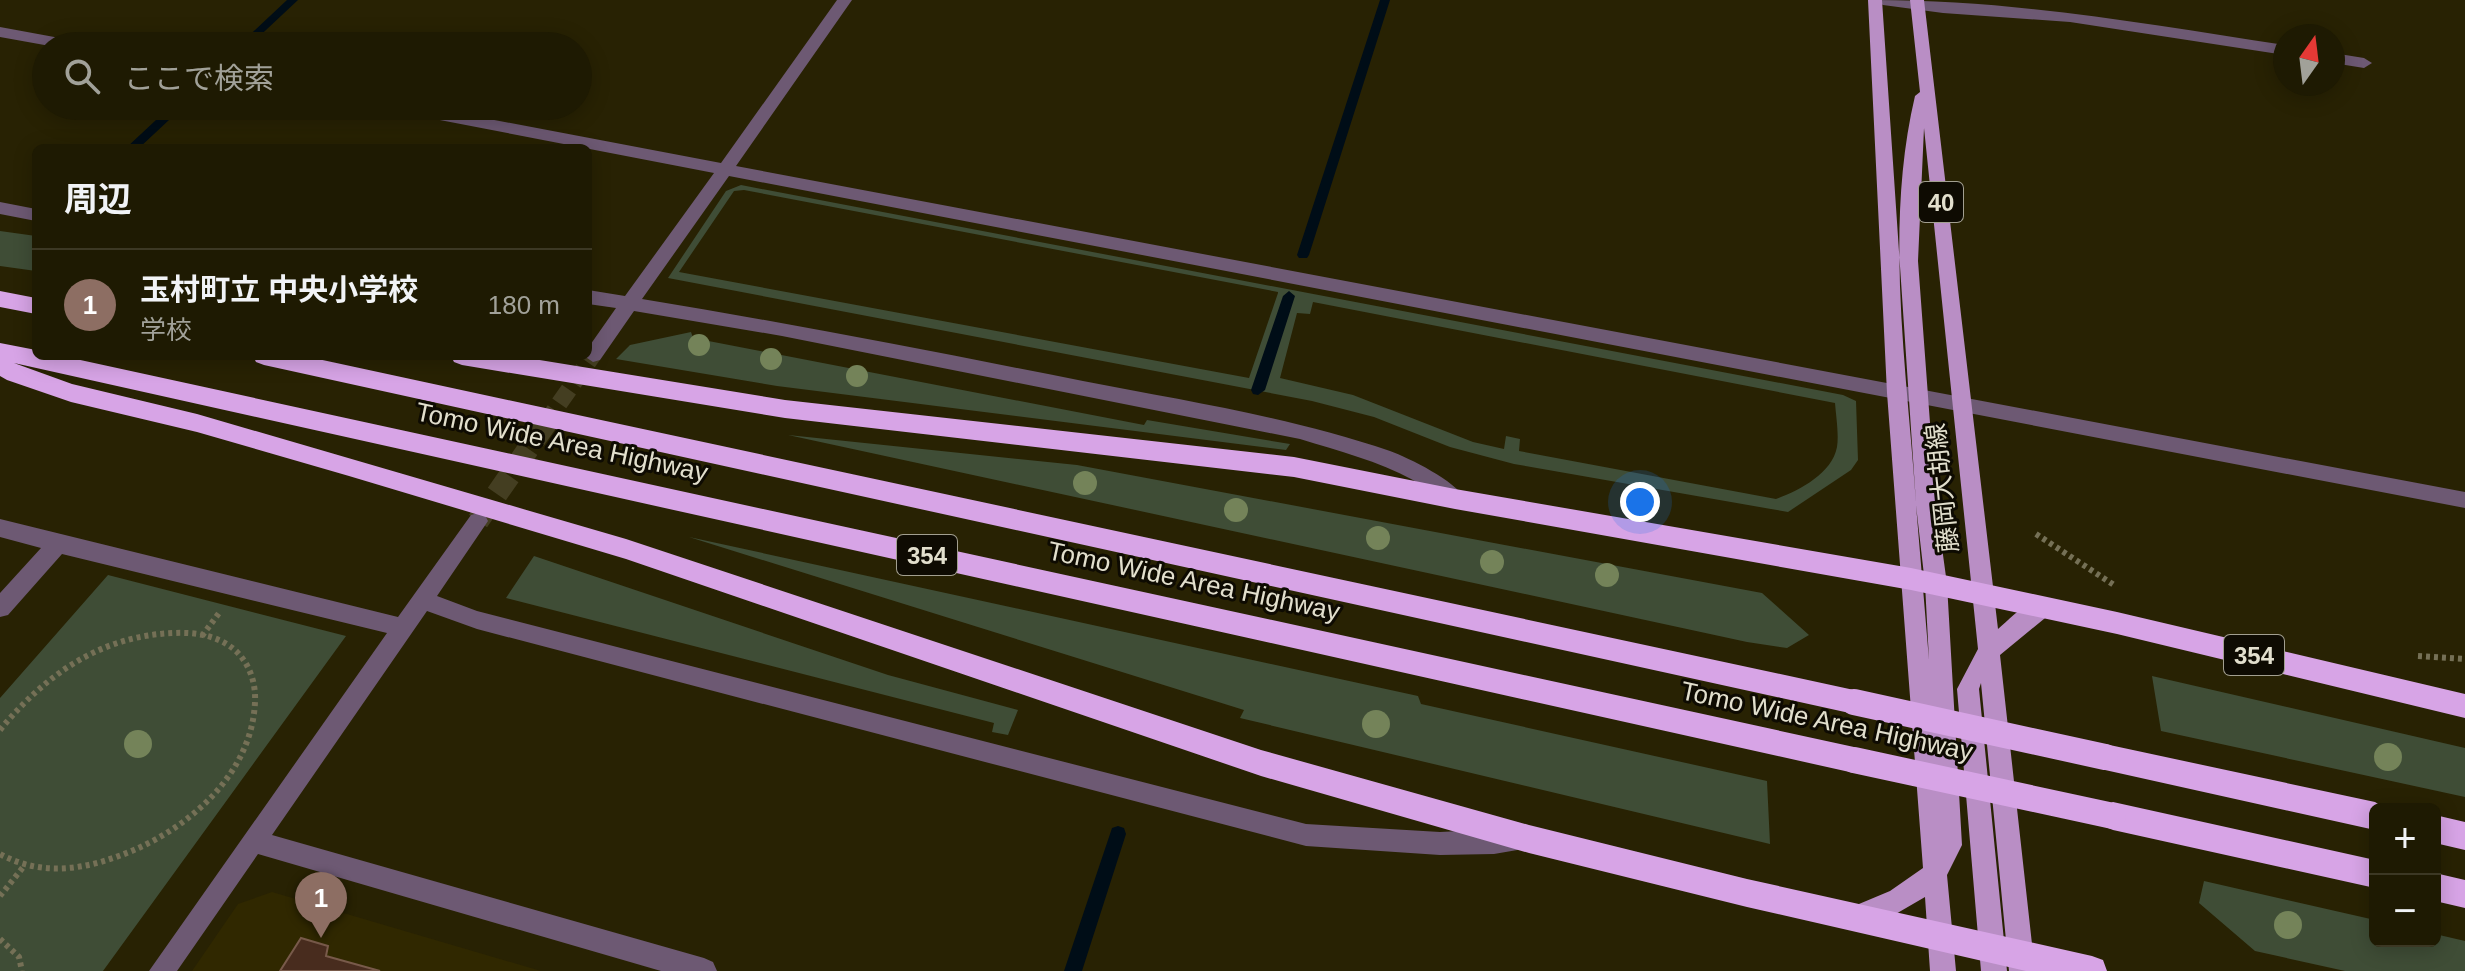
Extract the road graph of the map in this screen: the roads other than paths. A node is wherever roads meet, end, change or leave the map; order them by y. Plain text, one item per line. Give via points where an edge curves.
1 (845, 0) edge
2 (1875, 0) edge
3 (1883, 0) edge
4 (1917, 3) edge
5 (0, 32) edge
6 (32, 38) edge
7 (2273, 48) edge
8 (2345, 60) edge
9 (2364, 63) dead end
10 (1927, 80) junction
11 (467, 120) edge
12 (726, 169) junction
13 (0, 208) edge
14 (32, 214) edge
15 (592, 298) edge
16 (6, 300) edge
17 (32, 303) edge
18 (630, 304) junction
19 (0, 351) edge
20 (593, 355) dead end
21 (32, 358) edge
22 (41, 360) edge
23 (282, 360) edge
24 (486, 360) edge
25 (0, 365) edge
26 (1897, 393) junction
27 (1919, 397) junction
28 (1964, 405) junction
29 (1455, 499) junction
30 (2465, 500) edge
31 (478, 521) tunnel mouth
32 (0, 528) edge
33 (58, 544) junction
34 (1924, 582) junction
35 (1983, 594) junction
36 (423, 600) junction
37 (2042, 607) junction
38 (0, 608) edge
39 (404, 628) junction
40 (1988, 652) junction
41 (2465, 693) edge
42 (2427, 696) junction
43 (2465, 706) edge
44 (2369, 815) edge
45 (2441, 830) edge
46 (2465, 836) edge
47 (1529, 839) junction
48 (254, 841) junction
49 (1935, 872) junction
50 (2369, 873) edge
51 (2441, 888) edge
52 (2465, 894) edge
53 (1856, 918) junction
54 (1941, 937) junction
55 (2007, 961) edge
56 (162, 971) edge
57 (704, 971) edge
58 (1943, 971) edge
59 (2092, 971) edge

1 - 12 street
2 - 26 main road, 藤岡大胡線 / 40
3 - 4 street
4 - 7 street via 2070,17
4 - 10 main road, 藤岡大胡線 / 40
5 - 6 street
8 - 9 street
10 - 27 main road via 1914,135 1909,243
10 - 28 main road, 藤岡大胡線 / 40
11 - 12 street
12 - 18 street
12 - 26 street
13 - 14 street
15 - 18 street
16 - 17 highway
18 - 20 street
18 - 29 street via 1300,431 1387,458
19 - 21 highway, Tomo Wide Area Highway / 354, bridge
22 - 50 highway, Tomo Wide Area Highway / 354, bridge
23 - 44 highway, Tomo Wide Area Highway / 354, bridge
24 - 29 highway, 354 via 785,409 1294,467
25 - 47 highway via 71,393 197,423 626,549 1261,763
26 - 27 street
26 - 34 main road, 藤岡大胡線 / 40
27 - 28 street
27 - 34 main road
28 - 30 street
28 - 35 main road, 藤岡大胡線 / 40
29 - 34 highway, 354
31 - 36 street
32 - 33 street
33 - 38 street
33 - 39 street
34 - 35 highway, 354
34 - 49 main road via 1950,845
35 - 37 highway, 354
35 - 40 main road, 藤岡大胡線 / 40
36 - 39 street
36 - 47 street via 477,620 1306,835 1425,844
37 - 40 main road
37 - 42 highway, 354
39 - 48 street
40 - 55 main road via 1968,689
41 - 42 street
42 - 43 highway, 354
45 - 46 highway
47 - 53 highway
48 - 56 street
48 - 57 street
49 - 53 main road via 1914,891
49 - 54 main road
51 - 52 highway
53 - 54 highway
54 - 55 highway
54 - 58 main road
55 - 59 highway

